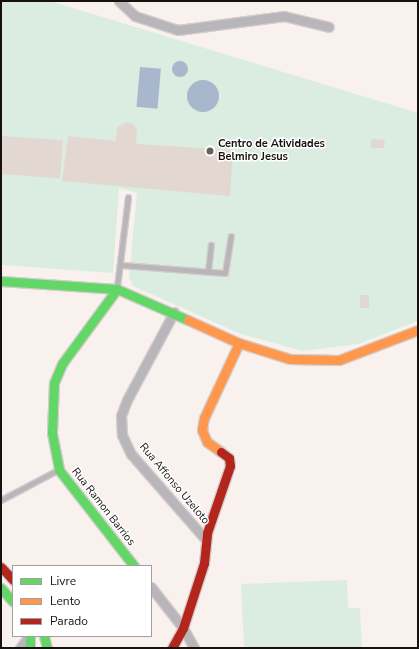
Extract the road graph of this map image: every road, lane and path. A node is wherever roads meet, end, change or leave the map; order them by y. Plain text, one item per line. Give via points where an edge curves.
1 (119, 1) edge
2 (329, 26) dead end
3 (128, 198) dead end
4 (230, 236) dead end
5 (211, 245) dead end
6 (122, 264) junction
7 (208, 272) junction
8 (1, 281) edge
9 (117, 289) junction
10 (174, 312) junction
11 (418, 330) edge
12 (239, 343) junction
13 (59, 470) junction
14 (1, 500) edge
15 (206, 540) junction
16 (133, 565) edge
17 (1, 567) edge
18 (12, 579) edge
19 (1, 588) edge
20 (152, 588) edge
21 (12, 601) edge
22 (183, 628) junction
23 (29, 637) edge
24 (30, 637) edge
25 (44, 637) edge
26 (20, 648) edge
27 (30, 648) edge
28 (47, 648) edge
29 (172, 648) edge
30 (194, 648) edge

1 - 2 street via 135,16 178,30 284,16
3 - 6 lane
4 - 7 lane via 227,272
5 - 7 lane
6 - 7 lane
6 - 9 lane
8 - 9 street
9 - 10 street
9 - 13 street, Rua Ramon Barrios via 62,364 54,383 52,433
10 - 12 street
10 - 15 street, Rua Affonso Uzeloto via 127,400 121,416 122,435 131,454
11 - 12 street via 339,360 312,362 274,355
12 - 15 street via 204,418 202,430 207,442 229,458 230,466
13 - 14 lane
13 - 16 street, Rua Ramon Barrios
15 - 22 street via 204,563
17 - 18 street
19 - 21 street
20 - 22 street
22 - 29 street
22 - 30 street
23 - 26 street
24 - 27 street
25 - 28 street

